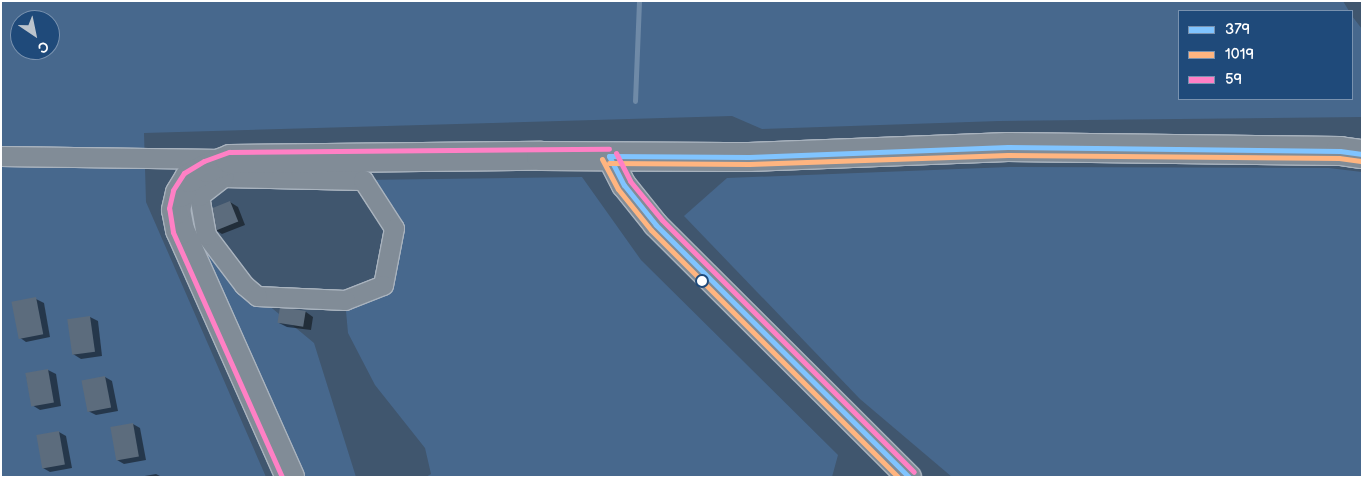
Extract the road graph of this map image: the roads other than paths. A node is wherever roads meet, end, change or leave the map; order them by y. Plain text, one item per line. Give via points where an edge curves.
1 (1362, 154) edge
2 (1, 156) edge
3 (609, 156) junction
4 (230, 159) junction
5 (199, 196) joint
6 (290, 477) edge
7 (909, 477) edge

1 - 3 main road via 1340,151 1008,147 749,157
2 - 4 street
3 - 4 main road
3 - 7 street via 624,185 656,225
4 - 6 main road via 189,178 180,193 176,210 180,230
5 - 5 street via 223,177 363,180 394,228 383,285 345,300 257,296 244,285 206,235

